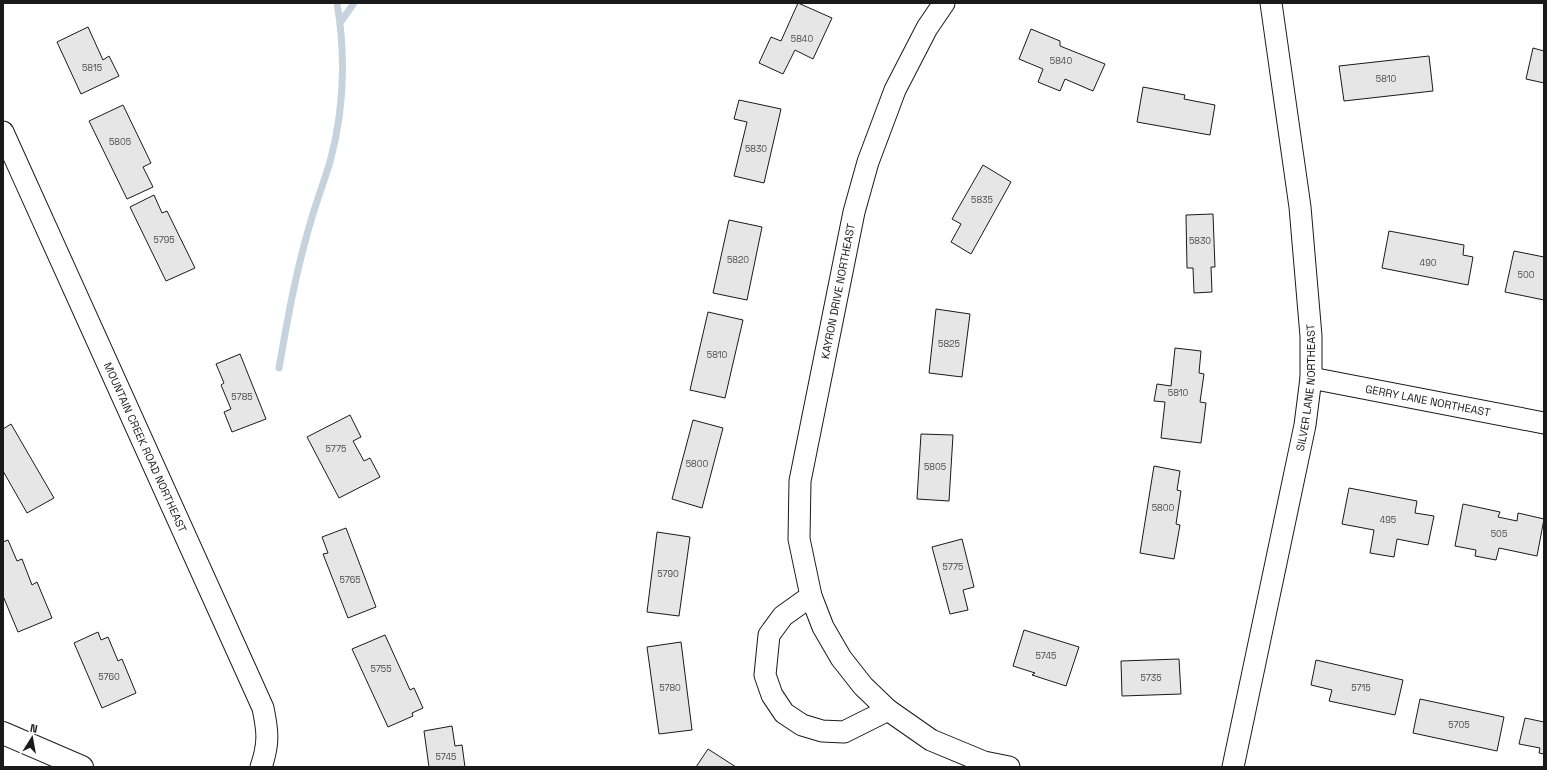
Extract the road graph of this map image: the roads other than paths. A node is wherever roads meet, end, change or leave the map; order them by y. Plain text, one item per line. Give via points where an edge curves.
1 (944, 3) edge
2 (1271, 3) edge
3 (3, 132) edge
4 (1311, 378) junction
5 (1544, 423) edge
6 (811, 596) junction
7 (888, 710) junction
8 (3, 733) edge
9 (82, 767) edge
10 (261, 767) edge
11 (1009, 767) edge
12 (1233, 767) edge

1 - 6 street, KAYRON DRIVE NORTHEAST via 927,28 895,90 868,162 854,212 800,481 799,539
2 - 4 street, SILVER LANE NORTHEAST via 1300,207 1311,336
3 - 10 street, MOUNTAIN CREEK ROAD NORTHEAST via 263,708 268,730
4 - 5 street, GERRY LANE NORTHEAST
4 - 12 street, SILVER LANE NORTHEAST via 1305,425
6 - 7 street, KAYRON DRIVE NORTHEAST via 823,627 841,658 863,686
6 - 7 street via 783,616 769,635 765,675 772,695 784,713 802,725 822,731 844,732
7 - 11 street, KAYRON DRIVE NORTHEAST via 931,740 984,762
8 - 9 highway

